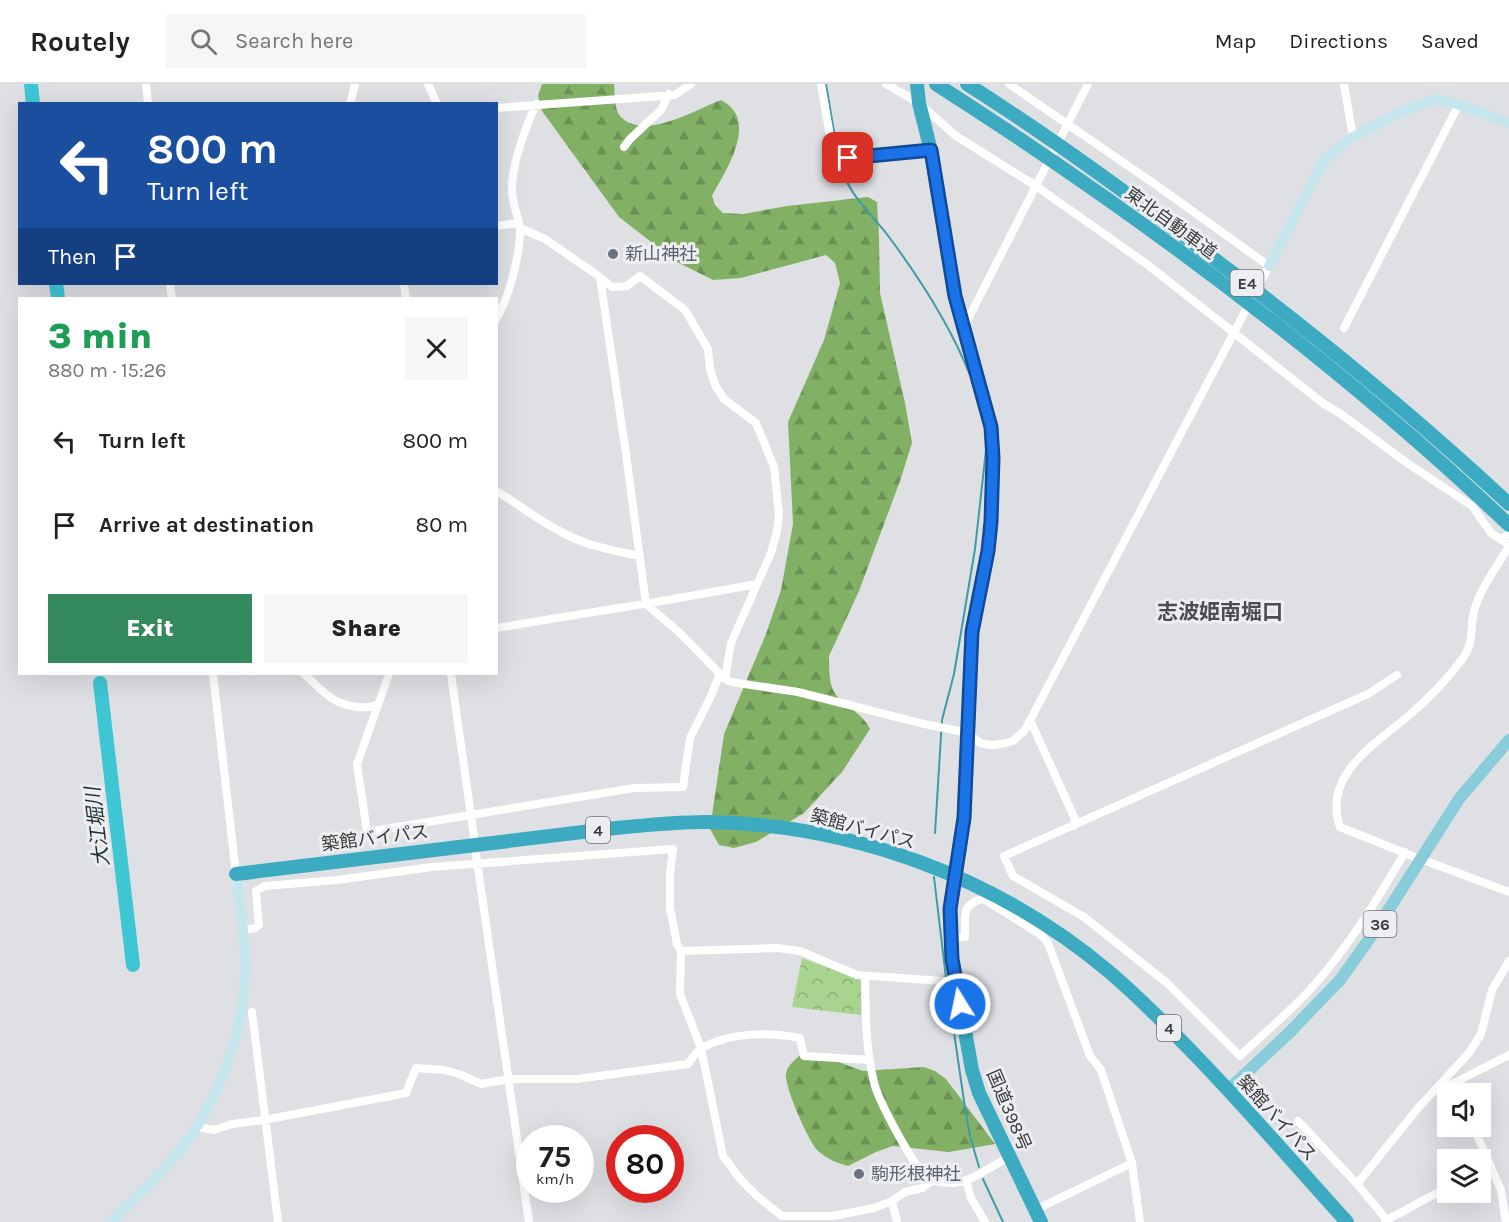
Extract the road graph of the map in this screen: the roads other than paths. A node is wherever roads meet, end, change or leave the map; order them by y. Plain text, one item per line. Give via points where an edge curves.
1 (146, 84) edge
2 (355, 84) edge
3 (428, 84) edge
4 (691, 84) edge
5 (820, 84) edge
6 (886, 84) edge
7 (936, 84) edge
8 (1010, 84) edge
9 (1088, 84) edge
10 (1344, 84) edge
11 (972, 86) edge
12 (920, 92) edge
13 (669, 94) junction
14 (148, 102) edge
15 (350, 102) edge
16 (436, 102) edge
17 (536, 104) junction
18 (1459, 104) junction
19 (498, 108) edge
20 (986, 116) junction
21 (1509, 123) edge
22 (1066, 126) junction
23 (1353, 137) junction
24 (624, 147) dead end
25 (931, 150) junction
26 (1037, 182) junction
27 (498, 226) edge
28 (519, 226) junction
29 (1267, 269) junction
30 (600, 277) junction
31 (498, 316) edge
32 (964, 325) junction
33 (1344, 328) dead end
34 (1234, 331) junction
35 (498, 492) edge
36 (1509, 504) edge
37 (1509, 529) edge
38 (1501, 540) junction
39 (1509, 545) edge
40 (640, 556) junction
41 (757, 584) junction
42 (646, 604) junction
43 (498, 628) edge
44 (213, 675) edge
45 (305, 675) edge
46 (388, 675) edge
47 (451, 675) edge
48 (1396, 675) dead end
49 (722, 676) junction
50 (377, 705) junction
51 (1030, 720) junction
52 (968, 733) junction
53 (1509, 740) edge
54 (470, 815) junction
55 (1073, 826) junction
56 (474, 837) dead end
57 (1405, 852) junction
58 (476, 854) dead end
59 (1415, 856) dead end
60 (1426, 861) dead end
61 (478, 865) junction
62 (236, 874) junction
63 (955, 877) junction
64 (1509, 892) edge
65 (243, 930) junction
66 (950, 938) junction
67 (681, 951) junction
68 (1509, 961) edge
69 (865, 976) junction
70 (952, 982) junction
71 (252, 1012) dead end
72 (701, 1048) junction
73 (1509, 1055) edge
74 (870, 1060) junction
75 (509, 1079) junction
76 (1442, 1083) edge
77 (1454, 1083) edge
78 (1437, 1089) edge
79 (1228, 1090) junction
80 (264, 1120) junction
81 (1298, 1121) dead end
82 (197, 1127) junction
83 (1009, 1157) junction
84 (1132, 1163) junction
85 (1491, 1166) edge
86 (933, 1180) junction
87 (966, 1180) junction
88 (1357, 1184) junction
89 (1437, 1194) edge
90 (892, 1202) junction
91 (1038, 1216) edge
92 (1385, 1221) edge
93 (110, 1222) edge
94 (278, 1222) edge
95 (529, 1222) edge
96 (897, 1222) edge
97 (985, 1222) edge
98 (1140, 1222) edge
99 (1347, 1222) edge
100 (1506, 1222) edge

1 - 14 street
2 - 15 street
3 - 16 street
4 - 13 street via 675,95
5 - 25 street via 834,159
6 - 12 street
7 - 20 highway, 東北自動車道 / E4
8 - 22 street
9 - 22 street
10 - 23 street
11 - 36 highway, 東北自動車道 / E4 via 1144,206 1265,297 1369,381
12 - 20 highway
12 - 25 highway, 国道398号
12 - 26 street via 956,135
13 - 17 street
13 - 24 street via 661,110
17 - 19 street
17 - 28 street via 523,135 512,185
18 - 21 street
18 - 23 street via 1434,99
18 - 33 street
20 - 37 highway, 東北自動車道 / E4 via 1135,218 1257,309 1464,482
22 - 26 street
22 - 29 street
23 - 29 street via 1324,160
25 - 32 highway, 国道398号 via 955,296
26 - 32 street
26 - 34 street
27 - 28 street
28 - 30 street
28 - 31 street via 510,289
29 - 34 street
30 - 40 street
30 - 41 street via 612,287 627,286 640,276 685,310 708,349 715,385 724,399 756,423 774,466 779,514 771,553
32 - 52 highway, 国道398号 via 991,427 993,458 988,551 972,632
34 - 38 street via 1324,404 1472,506 1491,533
34 - 51 street
35 - 40 street via 575,539
37 - 38 street
38 - 39 street
39 - 57 street via 1473,613 1472,638 1466,653 1408,717 1352,765 1340,789 1336,815 1340,827
40 - 42 street
41 - 42 street
41 - 49 street via 731,643
42 - 43 street
42 - 49 street
44 - 62 street
45 - 50 street via 334,700 360,708
46 - 50 street
47 - 54 street
48 - 55 street via 1368,694
49 - 52 street via 731,682 798,692
49 - 54 street via 690,738 683,787 634,788
50 - 54 street via 357,765 367,832
51 - 52 street via 1013,741 1002,744 980,743
51 - 55 street via 1075,819
52 - 63 highway, 国道398号 via 964,818
53 - 79 main road, 36 via 1459,799 1340,980
54 - 56 street
55 - 57 street via 1004,856 1013,876 1084,917 1161,978 1240,1056 1320,978 1353,935
57 - 59 street
58 - 61 street
60 - 64 street
61 - 65 street via 261,887 256,894 259,925
61 - 67 street via 673,849 670,908
61 - 75 street
62 - 63 highway, 築館バイパス / 4 via 616,828 707,822 789,829 848,840 904,856
62 - 65 street
63 - 66 highway, 国道398号
63 - 79 highway, 築館バイパス / 4 via 1041,921 1106,969
65 - 82 street via 244,987 233,1049
66 - 70 highway, 国道398号
66 - 84 street via 965,937 967,907 984,899 1048,943 1090,1056 1101,1070
67 - 69 street via 800,951
67 - 72 street via 680,994
68 - 76 street via 1492,990 1481,1034
69 - 70 street
69 - 74 street
70 - 83 highway, 国道398号 via 979,1093
71 - 80 street
72 - 74 street via 751,1034 787,1035 800,1038 804,1056
72 - 75 street via 688,1064 577,1079
72 - 90 street via 723,1156 741,1180 772,1209 782,1216 833,1216
73 - 77 street
74 - 86 street via 874,1083 894,1125 920,1170
75 - 80 street via 481,1084 444,1070 416,1068 406,1093
75 - 95 street
78 - 88 street
79 - 99 highway, 築館バイパス / 4
80 - 82 street via 214,1130
80 - 94 street
81 - 88 street
82 - 93 street via 172,1160
83 - 87 street
83 - 91 highway, 国道398号
84 - 91 street
84 - 98 street
85 - 100 street via 1501,1190
86 - 87 street
86 - 90 street
87 - 97 street
88 - 92 street
89 - 92 street
90 - 96 street

